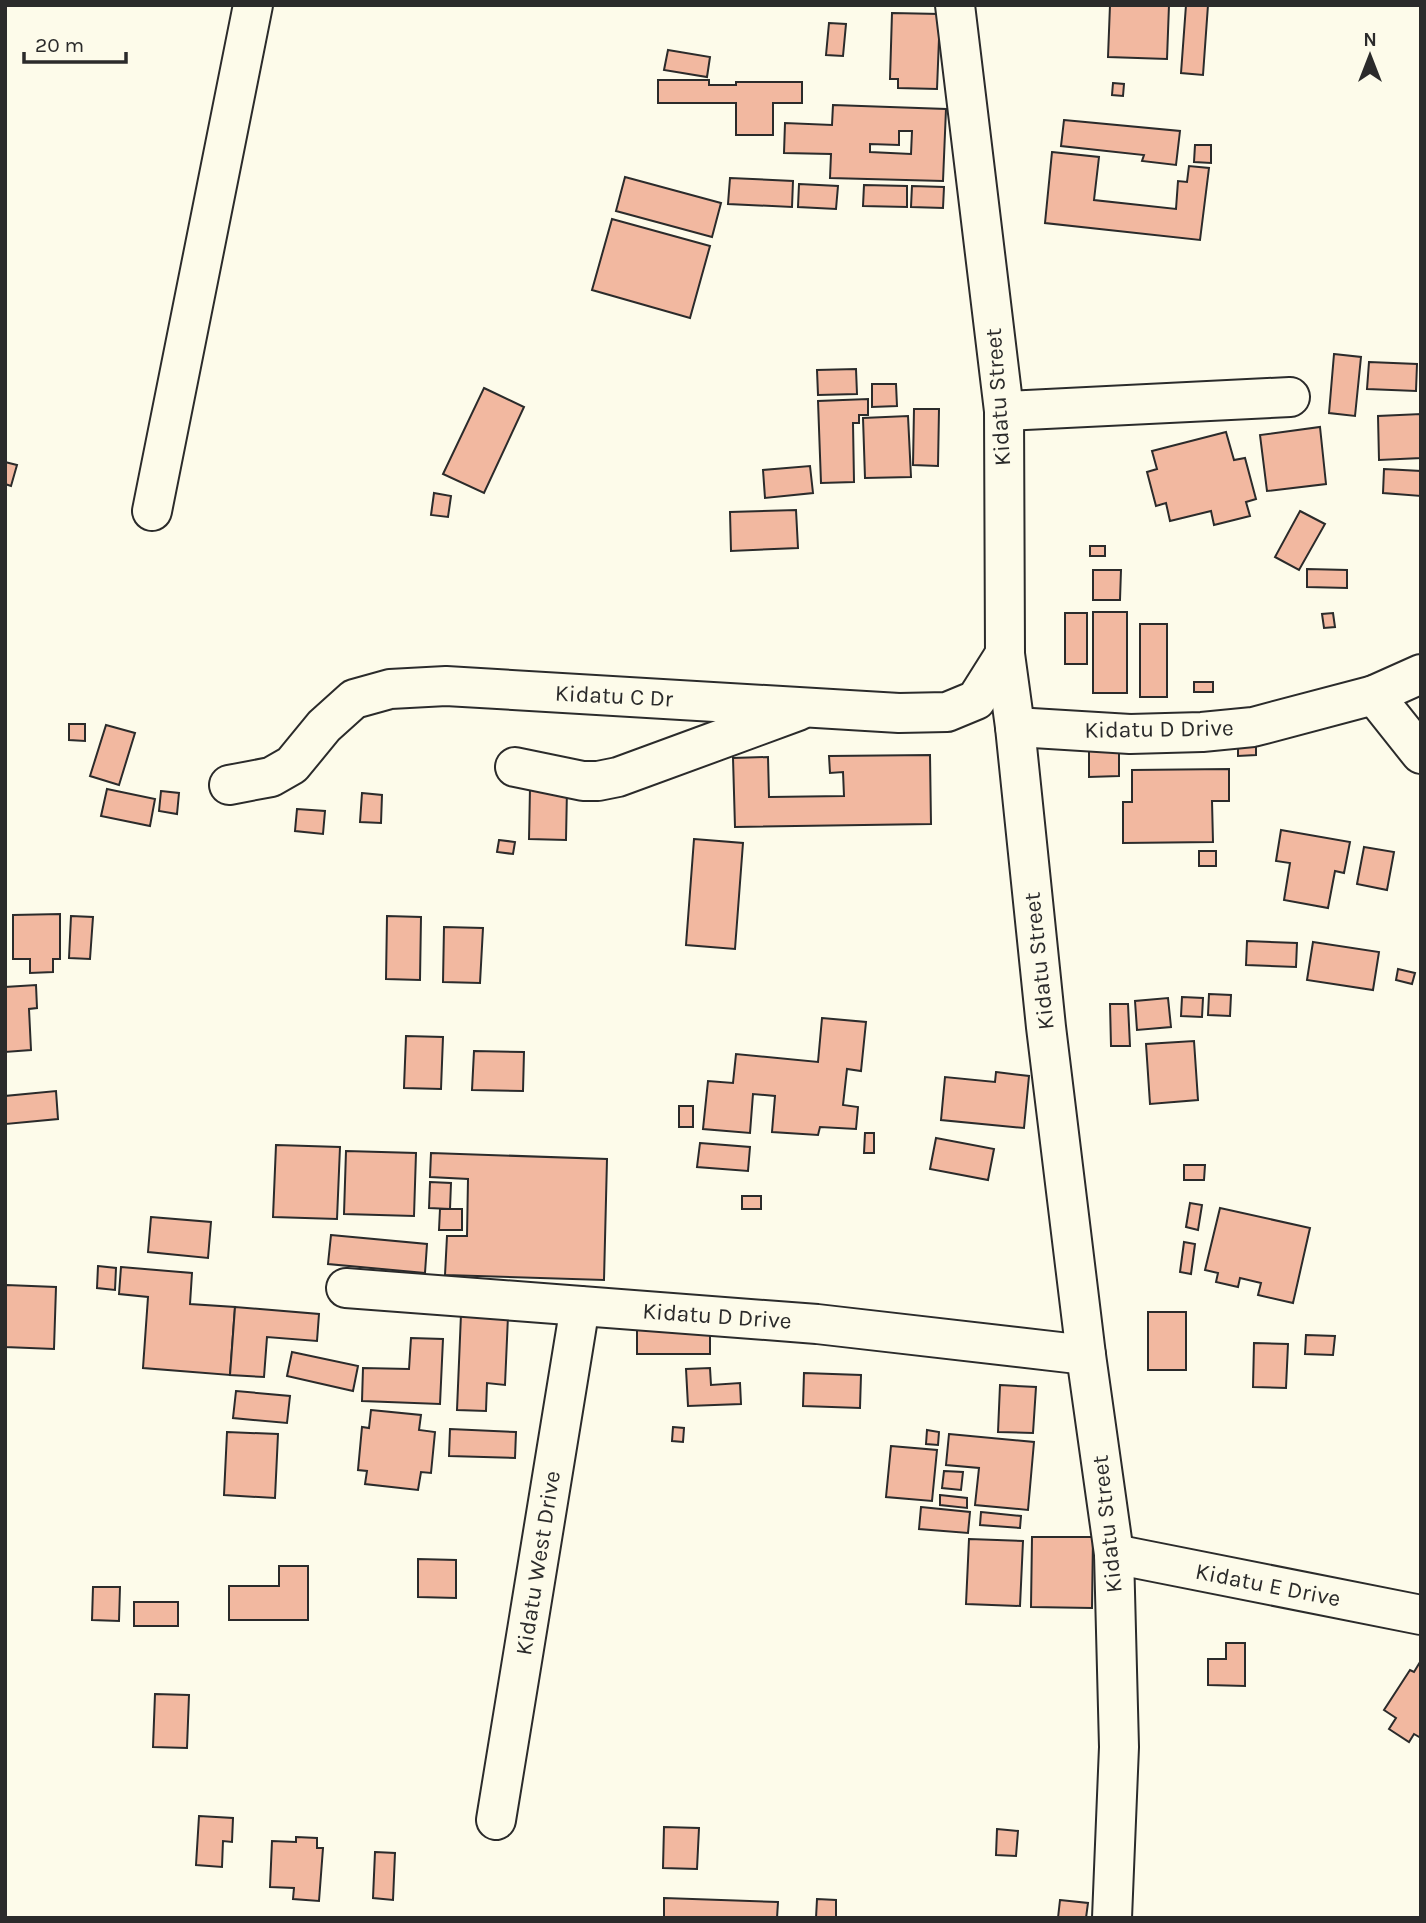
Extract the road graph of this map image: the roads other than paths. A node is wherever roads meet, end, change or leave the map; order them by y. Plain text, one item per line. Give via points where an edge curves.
1 (253, 5) edge
2 (955, 5) edge
3 (1290, 397) dead end
4 (1004, 411) junction
5 (152, 511) dead end
6 (1005, 654) junction
7 (1421, 674) edge
8 (1374, 695) junction
9 (809, 707) junction
10 (1015, 727) junction
11 (1421, 754) edge
12 (515, 767) dead end
13 (229, 785) dead end
14 (346, 1288) dead end
15 (580, 1306) junction
16 (1086, 1356) junction
17 (1114, 1554) junction
18 (1421, 1615) edge
19 (496, 1819) dead end
20 (1112, 1918) edge

1 - 5 street
2 - 4 street, Kidatu Street
3 - 4 street
4 - 6 street, Kidatu Street
6 - 9 street, Kidatu C Dr via 976,700 947,712
6 - 10 street, Kidatu Street
7 - 8 street, Kidatu D Drive
8 - 10 street, Kidatu D Drive via 1253,727 1202,732 1129,734
8 - 11 street
9 - 12 street via 598,781
9 - 13 street, Kidatu C Dr via 446,686 390,689 354,699 292,765 271,777
10 - 16 street, Kidatu Street
14 - 15 street, Kidatu D Drive
15 - 16 street, Kidatu D Drive via 817,1324
15 - 19 street, Kidatu West Drive
16 - 17 street, Kidatu Street
17 - 18 street, Kidatu E Drive
17 - 20 street, Kidatu Street via 1119,1747

